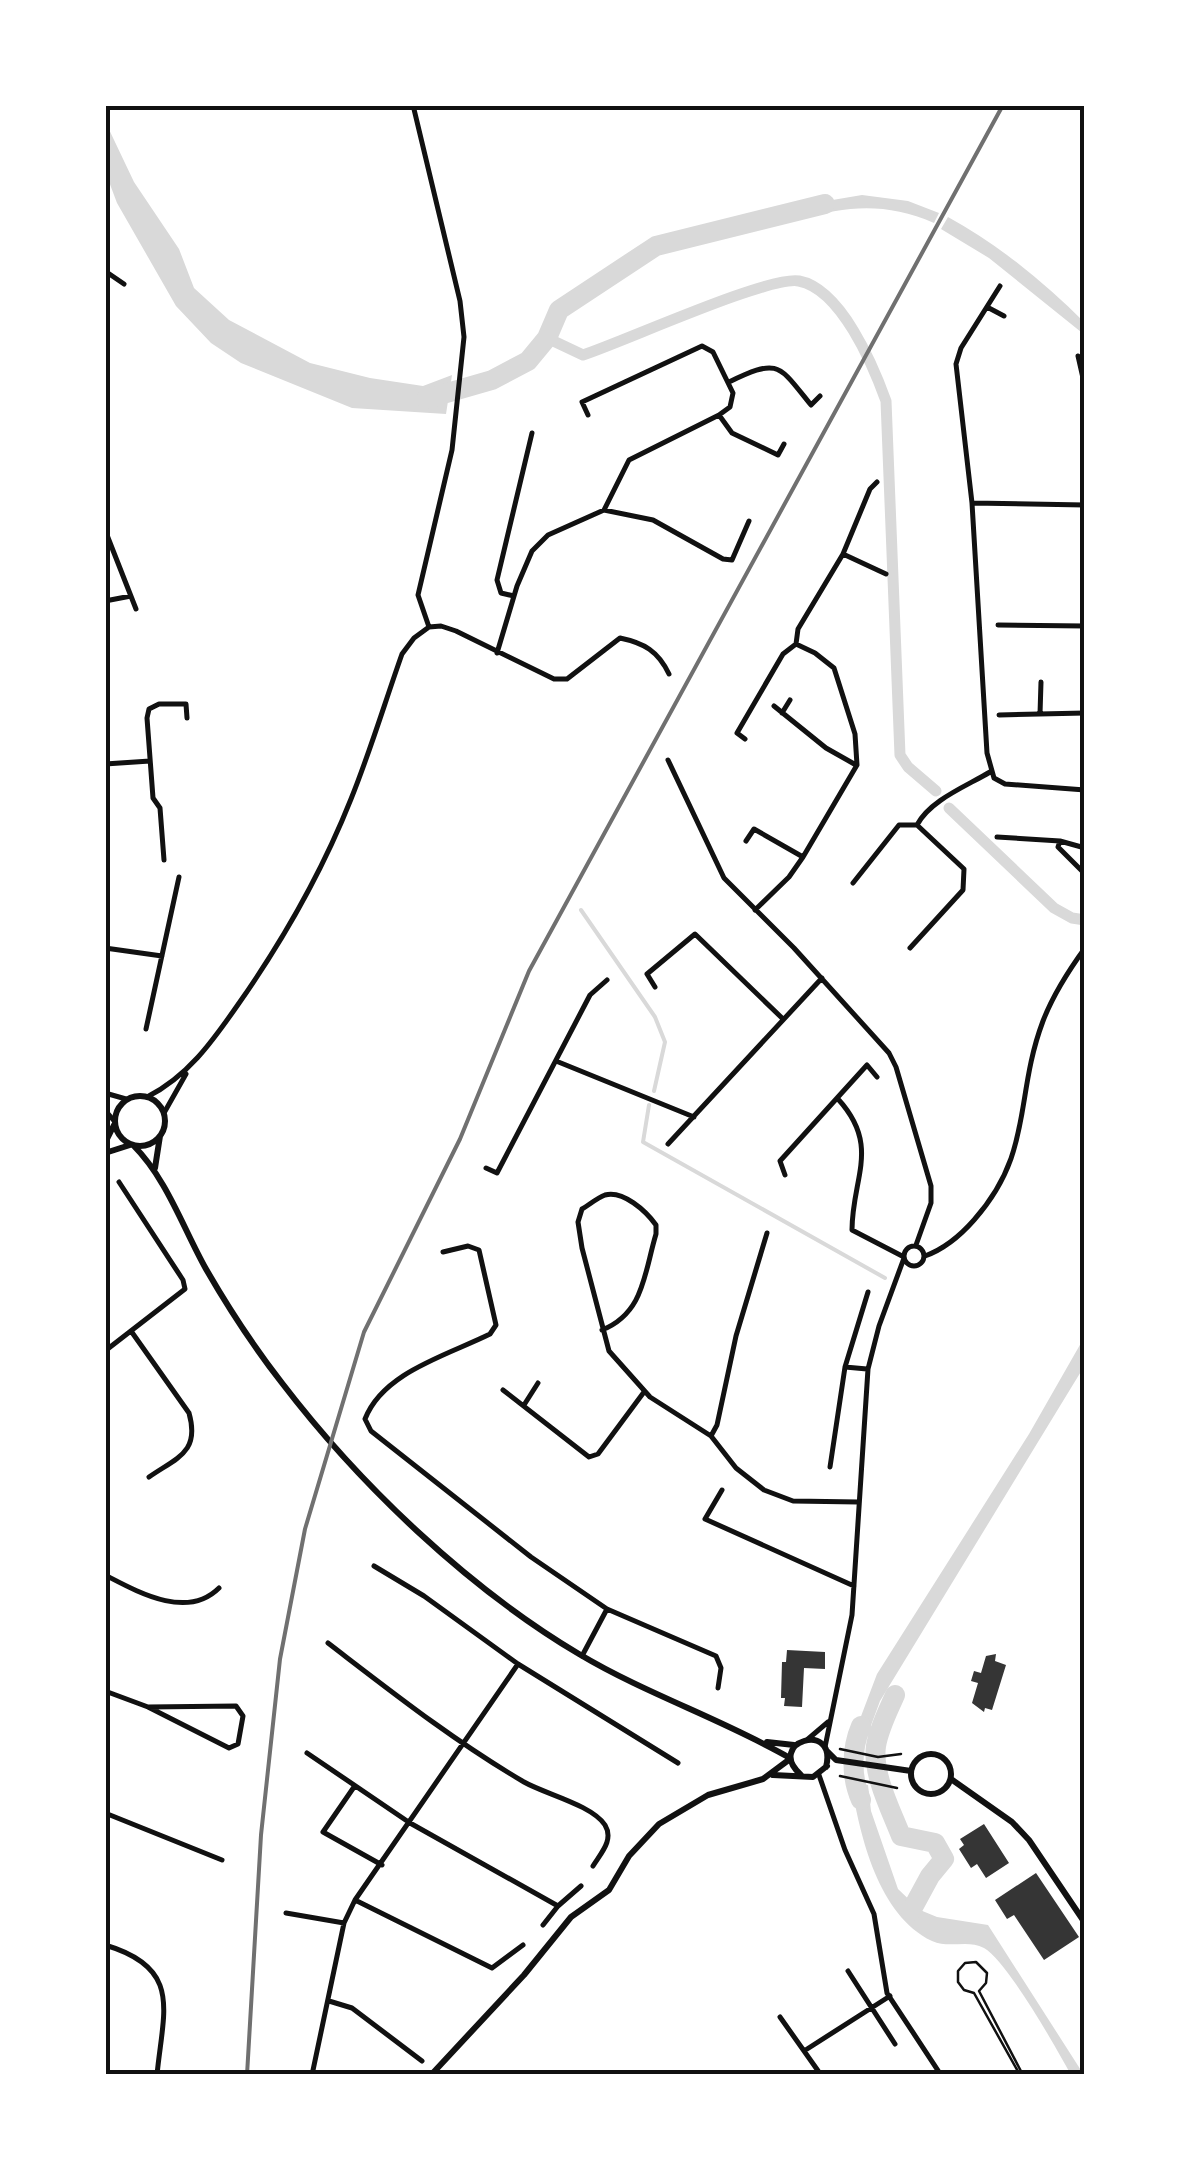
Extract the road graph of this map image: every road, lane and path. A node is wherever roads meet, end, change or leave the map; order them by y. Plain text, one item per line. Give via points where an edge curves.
1 (413, 105) edge
2 (105, 272) edge
3 (124, 284) dead end
4 (1000, 286) dead end
5 (987, 307) junction
6 (1004, 316) dead end
7 (1078, 356) dead end
8 (729, 382) junction
9 (1085, 387) edge
10 (820, 396) dead end
11 (588, 414) dead end
12 (719, 416) junction
13 (532, 433) dead end
14 (784, 444) dead end
15 (876, 482) dead end
16 (972, 503) junction
17 (1085, 506) edge
18 (604, 510) junction
19 (749, 521) dead end
20 (105, 530) edge
21 (843, 554) junction
22 (873, 554) dead end
23 (867, 566) junction
24 (886, 574) dead end
25 (131, 596) junction
26 (514, 596) junction
27 (105, 601) edge
28 (136, 609) dead end
29 (998, 625) dead end
30 (1085, 626) edge
31 (429, 627) junction
32 (796, 644) junction
33 (497, 652) junction
34 (668, 674) dead end
35 (1041, 682) dead end
36 (790, 700) dead end
37 (774, 706) dead end
38 (782, 713) junction
39 (1040, 714) junction
40 (1085, 714) edge
41 (999, 715) dead end
42 (187, 718) dead end
43 (745, 739) dead end
44 (668, 760) dead end
45 (150, 761) junction
46 (105, 764) edge
47 (857, 765) junction
48 (991, 771) junction
49 (1085, 790) edge
50 (917, 825) junction
51 (998, 837) dead end
52 (746, 841) dead end
53 (1060, 841) junction
54 (1085, 848) edge
55 (802, 857) junction
56 (164, 860) dead end
57 (1085, 874) edge
58 (179, 877) dead end
59 (852, 883) dead end
60 (754, 910) junction
61 (105, 948) edge
62 (910, 948) dead end
63 (1085, 948) edge
64 (162, 956) junction
65 (822, 978) junction
66 (607, 980) dead end
67 (655, 986) dead end
68 (782, 1018) junction
69 (146, 1029) dead end
70 (556, 1061) junction
71 (190, 1067) junction
72 (876, 1077) dead end
73 (105, 1093) edge
74 (147, 1097) junction
75 (838, 1099) junction
76 (126, 1100) junction
77 (105, 1110) edge
78 (164, 1113) junction
79 (694, 1116) junction
80 (115, 1123) junction
81 (161, 1135) junction
82 (105, 1143) edge
83 (668, 1144) dead end
84 (132, 1145) junction
85 (105, 1153) edge
86 (154, 1168) junction
87 (486, 1168) dead end
88 (785, 1175) dead end
89 (119, 1182) dead end
90 (767, 1234) dead end
91 (916, 1245) junction
92 (443, 1252) dead end
93 (904, 1255) junction
94 (925, 1256) junction
95 (913, 1266) junction
96 (896, 1280) junction
97 (868, 1292) dead end
98 (602, 1330) junction
99 (131, 1332) junction
100 (105, 1350) edge
101 (846, 1367) junction
102 (868, 1370) junction
103 (538, 1383) dead end
104 (502, 1390) dead end
105 (644, 1391) junction
106 (524, 1405) junction
107 (711, 1436) junction
108 (830, 1467) dead end
109 (150, 1477) dead end
110 (722, 1490) dead end
111 (858, 1502) junction
112 (374, 1566) dead end
113 (105, 1575) edge
114 (854, 1586) junction
115 (218, 1588) dead end
116 (608, 1609) junction
117 (328, 1643) dead end
118 (582, 1656) junction
119 (518, 1664) junction
120 (718, 1688) dead end
121 (105, 1691) edge
122 (148, 1707) junction
123 (830, 1720) junction
124 (808, 1739) junction
125 (760, 1741) junction
126 (462, 1746) junction
127 (795, 1746) junction
128 (826, 1749) junction
129 (840, 1749) dead end
130 (307, 1753) dead end
131 (901, 1754) dead end
132 (790, 1758) junction
133 (836, 1760) junction
134 (678, 1763) dead end
135 (826, 1766) junction
136 (906, 1771) junction
137 (819, 1774) junction
138 (772, 1775) junction
139 (801, 1775) junction
140 (840, 1776) dead end
141 (950, 1780) junction
142 (354, 1786) junction
143 (897, 1788) dead end
144 (105, 1813) edge
145 (410, 1823) junction
146 (222, 1860) dead end
147 (382, 1865) junction
148 (593, 1866) dead end
149 (581, 1886) dead end
150 (354, 1900) junction
151 (558, 1906) junction
152 (286, 1913) dead end
153 (344, 1923) junction
154 (1085, 1923) edge
155 (543, 1926) dead end
156 (523, 1944) dead end
157 (105, 1946) edge
158 (848, 1970) dead end
159 (890, 1996) junction
160 (329, 2000) junction
161 (872, 2007) junction
162 (780, 2017) dead end
163 (895, 2044) dead end
164 (804, 2051) junction
165 (422, 2062) dead end
166 (157, 2075) edge
167 (312, 2075) edge
168 (431, 2075) edge
169 (820, 2075) edge
170 (941, 2075) edge
171 (1021, 2075) edge

1 - 31 street via 460,301 463,366 452,450 418,595
2 - 3 street
4 - 5 street
5 - 6 street
5 - 16 street via 956,364
7 - 9 street
8 - 10 street via 769,366 787,375 811,405
8 - 11 street via 712,352 695,347 582,402
8 - 12 street via 734,400
12 - 14 street via 732,433 778,455
12 - 18 street via 629,460
13 - 26 street via 498,580 501,593
15 - 21 street
16 - 17 street
16 - 48 street
18 - 19 street via 653,520 723,560 732,560
18 - 26 street via 548,535 532,551
20 - 25 street
21 - 23 street
21 - 32 street via 798,629
22 - 23 street
23 - 24 street
25 - 27 street
25 - 28 street
26 - 33 street
29 - 30 street
31 - 33 street via 441,626
31 - 71 street via 402,654 352,798 307,892 257,978
32 - 43 street via 783,654 737,734
32 - 47 street via 834,668
33 - 34 street via 568,679 620,638 660,656
35 - 39 street
36 - 38 street
37 - 38 street
38 - 47 street
39 - 40 street
39 - 41 street
42 - 45 street via 186,704 149,709
44 - 60 street via 724,878
45 - 46 street
45 - 56 street
47 - 55 street
48 - 49 street via 1004,784
48 - 50 street
50 - 59 street via 899,825
50 - 62 street via 964,869 966,880
51 - 53 street
52 - 55 street via 754,829
53 - 54 street
53 - 57 street via 1058,847
55 - 60 street
58 - 64 street
60 - 65 street
61 - 64 street
63 - 94 street via 1043,1020 1002,1184 960,1235
64 - 69 street
65 - 68 street
65 - 91 street via 896,1068 931,1186
66 - 70 street via 590,995
67 - 68 street via 647,974 695,934
68 - 79 street
70 - 79 street
70 - 87 street via 498,1173
71 - 74 street
71 - 78 street
72 - 75 street via 867,1065
73 - 76 street
74 - 76 street
74 - 78 street
75 - 88 street via 780,1160
75 - 93 street via 853,1115 863,1157 852,1230
76 - 80 street
77 - 80 street
78 - 81 street
79 - 83 street
80 - 82 street
80 - 84 street
81 - 84 street
81 - 86 street
84 - 85 street
84 - 86 street
86 - 118 street via 233,1314 320,1429 431,1543
89 - 99 street via 184,1289
90 - 107 street
91 - 93 street
91 - 94 street
92 - 116 street via 479,1250 496,1325 400,1378 366,1420 476,1515
93 - 95 street
93 - 96 street
94 - 95 street
95 - 96 street
96 - 102 street
97 - 101 street
98 - 98 street via 578,1222 582,1209 607,1194 636,1206 656,1224 656,1234 633,1310
98 - 105 street via 609,1351
99 - 100 street
99 - 109 street via 189,1412 193,1428 185,1452
101 - 102 street
101 - 108 street
102 - 111 street
103 - 106 street
104 - 106 street
105 - 106 street via 589,1458
105 - 107 street
107 - 111 street via 764,1490 794,1501
110 - 114 street via 706,1518
111 - 114 street
112 - 119 street
113 - 115 street via 186,1604
114 - 123 street
116 - 118 street
116 - 120 street via 716,1656
117 - 126 street
118 - 125 street
119 - 126 street
119 - 134 street
121 - 122 street
122 - 122 street via 236,1706 243,1716 238,1744 230,1748
123 - 124 street
123 - 128 street
124 - 127 street
124 - 128 street
125 - 127 street
125 - 132 street
126 - 145 street
126 - 148 street via 598,1816 609,1834
127 - 132 street
128 - 133 street
128 - 135 street
129 - 131 path
130 - 142 street
132 - 138 street
132 - 139 street
133 - 135 street
133 - 136 street
135 - 137 street
136 - 141 street via 930,1794
136 - 141 street via 934,1754 948,1762
137 - 139 street
137 - 159 street via 874,1914
138 - 139 street
138 - 168 street via 708,1795 660,1824 609,1890 572,1917
140 - 143 path
141 - 154 street via 1030,1840
142 - 145 street
142 - 147 street via 323,1832
144 - 146 street
145 - 147 street
145 - 151 street
147 - 150 street
149 - 151 street
150 - 153 street
150 - 156 street via 492,1968
151 - 155 street
152 - 153 street
153 - 160 street
157 - 166 street via 143,1961 160,1983 165,2010
158 - 161 street
159 - 161 street
159 - 170 street
160 - 165 street via 352,2008
160 - 167 street
161 - 163 street
161 - 164 street
162 - 164 street
164 - 169 street
171 - 171 lane via 974,1992 958,1982 965,1964 976,1962 987,1972 979,1991

